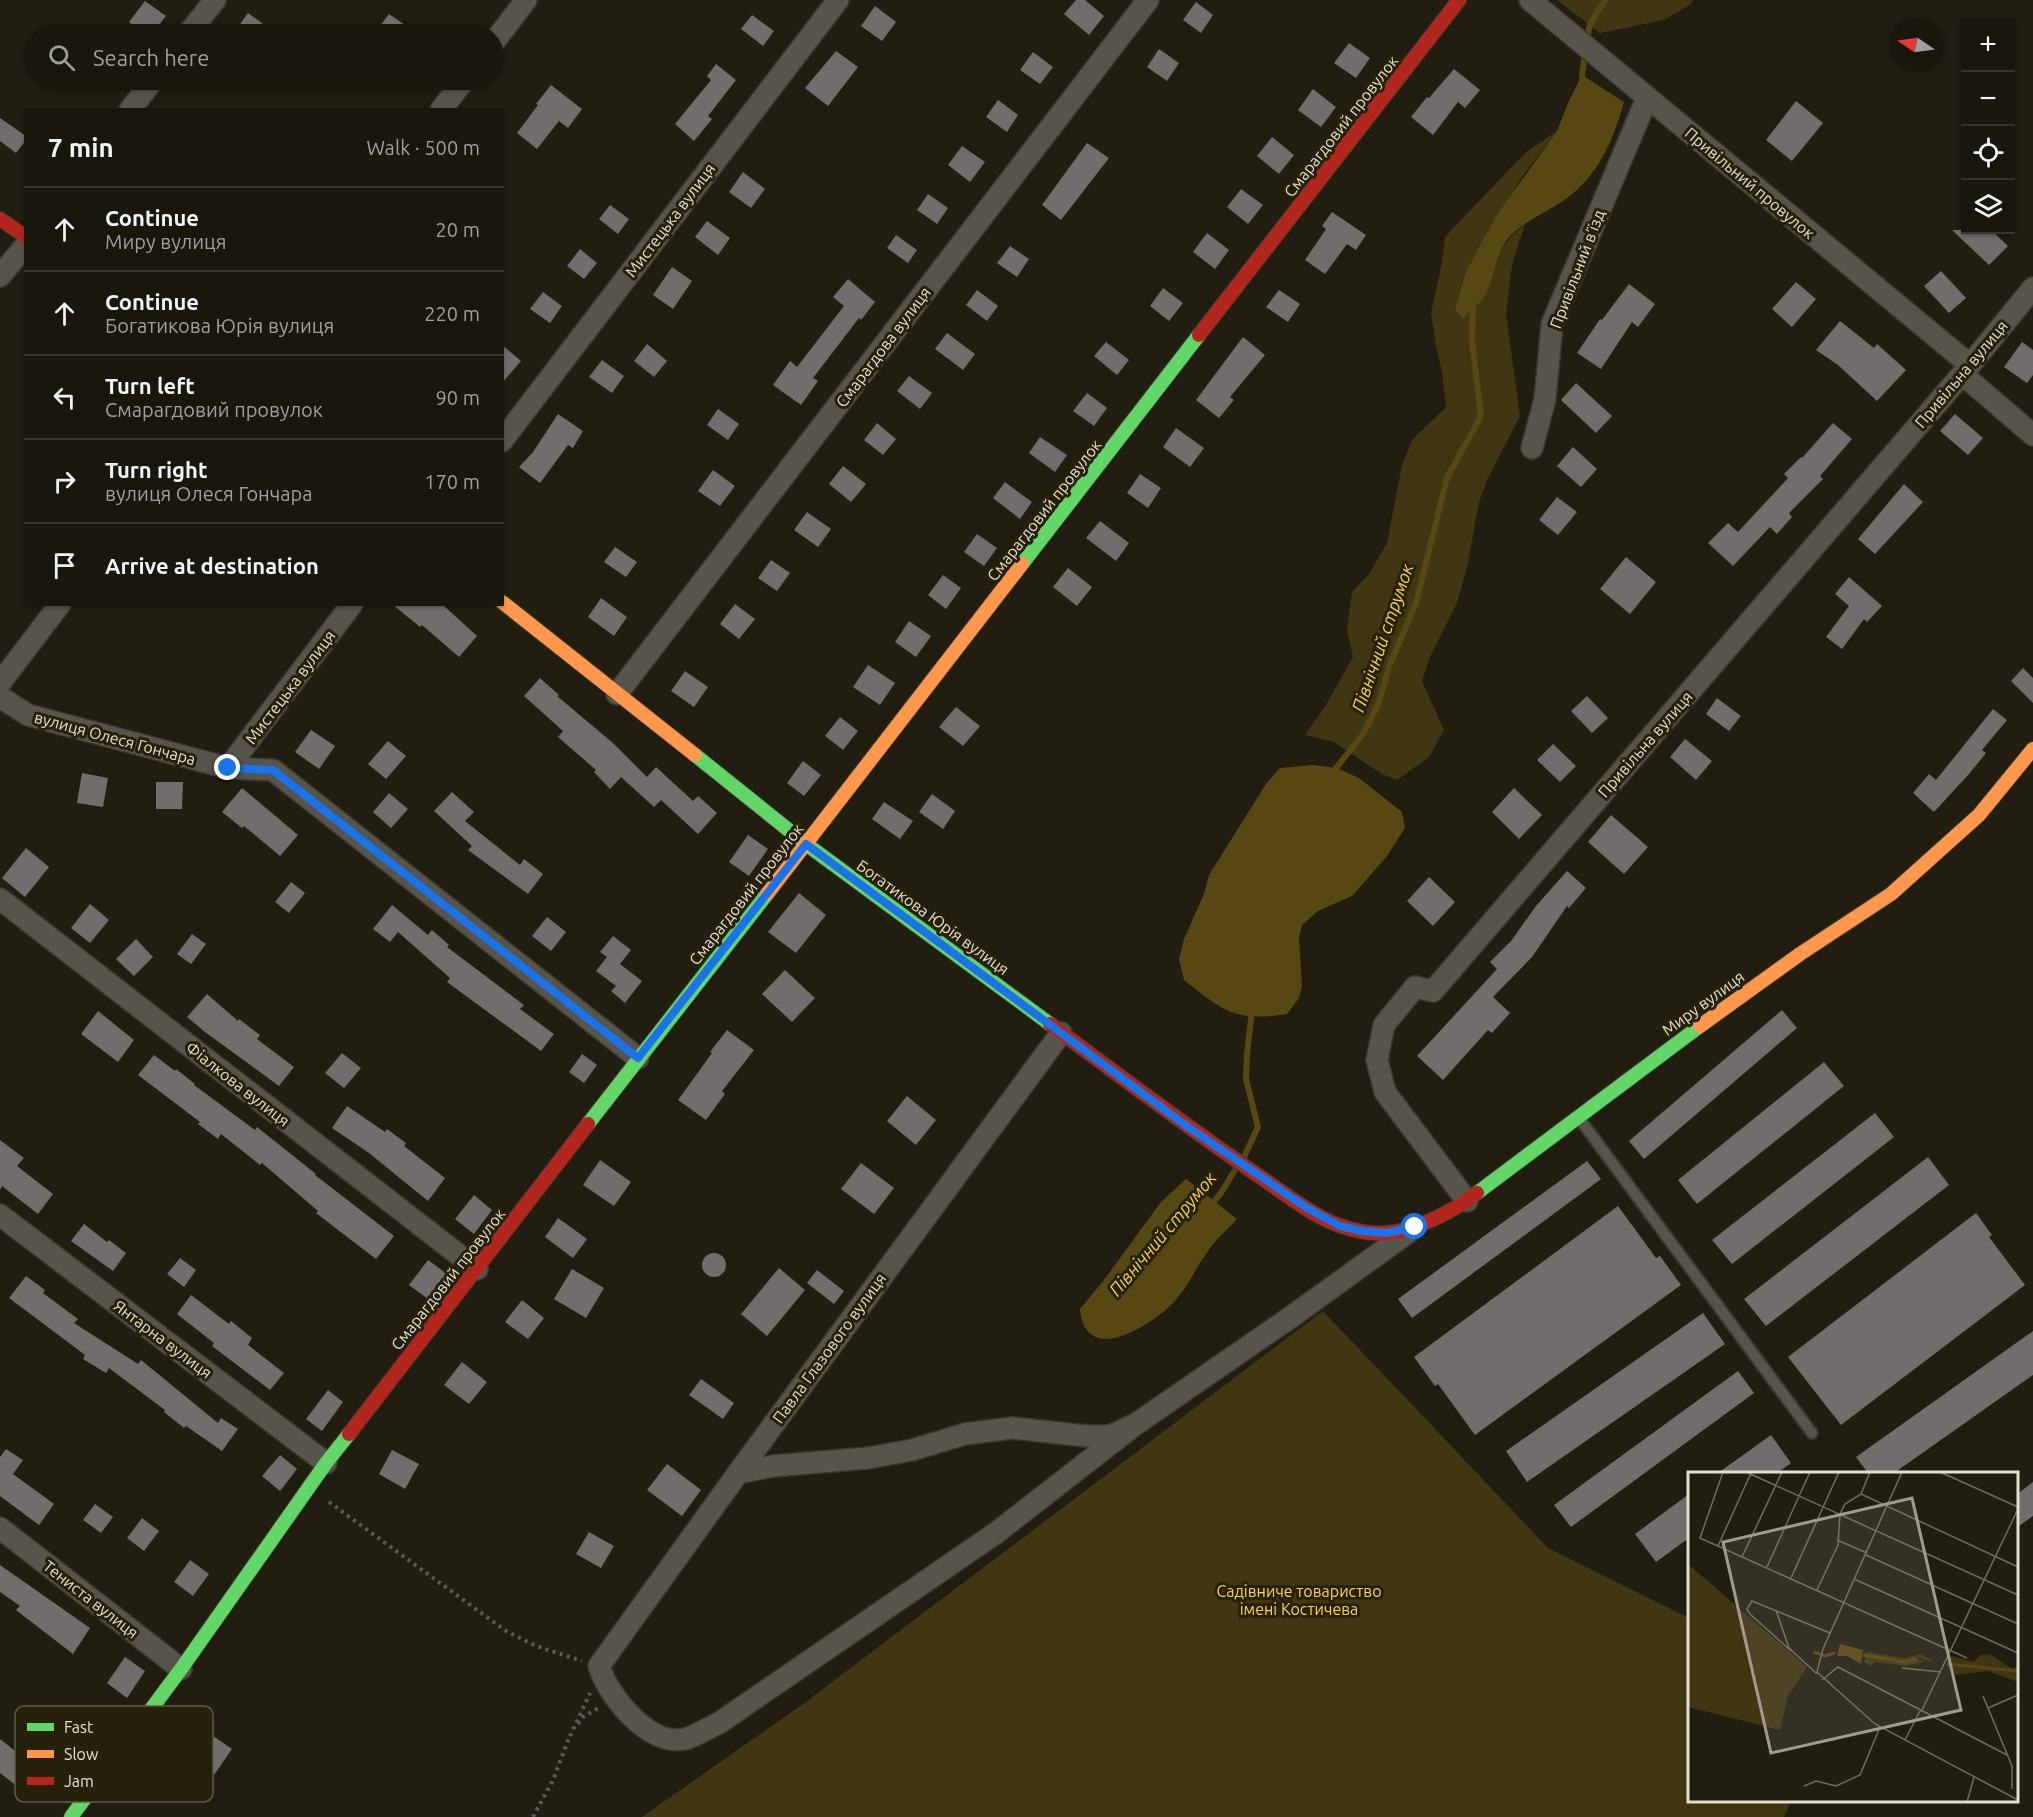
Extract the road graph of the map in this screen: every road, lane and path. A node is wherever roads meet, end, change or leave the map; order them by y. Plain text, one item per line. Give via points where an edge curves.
1 (215, 0) edge
2 (526, 0) edge
3 (838, 0) edge
4 (1148, 0) edge
5 (1459, 0) edge
6 (1530, 0) edge
7 (196, 24) edge
8 (504, 29) edge
9 (145, 90) edge
10 (456, 90) edge
11 (1647, 98) junction
12 (132, 108) edge
13 (443, 108) edge
14 (0, 219) edge
15 (24, 236) edge
16 (24, 246) edge
17 (0, 276) edge
18 (2033, 288) edge
19 (1966, 369) junction
20 (2033, 435) edge
21 (504, 438) edge
22 (1532, 448) dead end
23 (504, 604) edge
24 (58, 606) edge
25 (350, 606) edge
26 (0, 683) edge
27 (617, 694) junction
28 (0, 697) edge
29 (2033, 749) edge
30 (228, 768) junction
31 (2025, 772) edge
32 (806, 844) junction
33 (0, 899) edge
34 (1061, 1033) junction
35 (638, 1058) junction
36 (1577, 1116) junction
37 (1467, 1201) junction
38 (0, 1215) edge
39 (1415, 1227) junction
40 (1362, 1231) joint
41 (477, 1269) junction
42 (1136, 1424) junction
43 (1812, 1433) dead end
44 (326, 1463) junction
45 (738, 1473) junction
46 (309, 1487) junction
47 (0, 1527) edge
48 (599, 1666) junction
49 (181, 1670) junction
50 (154, 1706) edge
51 (624, 1707) junction
52 (570, 1736) junction
53 (81, 1802) edge
54 (70, 1817) edge
55 (533, 1817) edge

1 - 7 street
2 - 8 street
3 - 21 street, Мистецька вулиця
4 - 27 street, Смарагдова вулиця
5 - 32 street, Смарагдовий провулок
6 - 11 street, Привільний провулок
9 - 12 street
10 - 13 street
11 - 19 street, Привільний провулок
11 - 22 street, Привільний в’їзд via 1552,324 1545,399
14 - 15 street
16 - 17 street
18 - 19 street, Привільна вулиця
19 - 20 street, Привільний провулок
19 - 37 street, Привільна вулиця via 1433,991 1415,987 1384,1025 1377,1060 1385,1092
23 - 27 street, Богатикова Юрія вулиця
24 - 26 street
25 - 30 street, Мистецька вулиця
27 - 32 street, Богатикова Юрія вулиця
28 - 30 street, вулиця Олеся Гончара via 28,715
29 - 31 street, Миру вулиця
30 - 35 street, вулиця Олеся Гончара via 273,770
31 - 36 street, Миру вулиця via 1891,894 1800,954
32 - 34 street, Богатикова Юрія вулиця
32 - 35 street, Смарагдовий провулок
33 - 41 street, Фіалкова вулиця
34 - 40 street, Богатикова Юрія вулиця via 1307,1208 1340,1226
34 - 45 street, Павла Глазового вулиця
35 - 41 street, Смарагдовий провулок
36 - 37 street, Миру вулиця
36 - 43 lane
37 - 39 street, Миру вулиця
38 - 44 street, Янтарна вулиця
39 - 40 street, Миру вулиця via 1386,1233
39 - 42 street
41 - 44 street, Смарагдовий провулок
42 - 45 street via 1110,1436 1012,1428 965,1434 868,1458
42 - 51 street via 996,1533 719,1723 685,1739 666,1738 646,1730
44 - 46 street, Смарагдовий провулок
45 - 48 street, Павла Глазового вулиця
46 - 48 path via 506,1631 536,1646
46 - 49 street, Смарагдовий провулок
47 - 49 street, Тениста вулиця
48 - 51 street
48 - 52 path
49 - 50 street, Смарагдовий провулок
51 - 52 path via 608,1704 594,1709
52 - 55 path
53 - 54 street, Смарагдовий провулок

